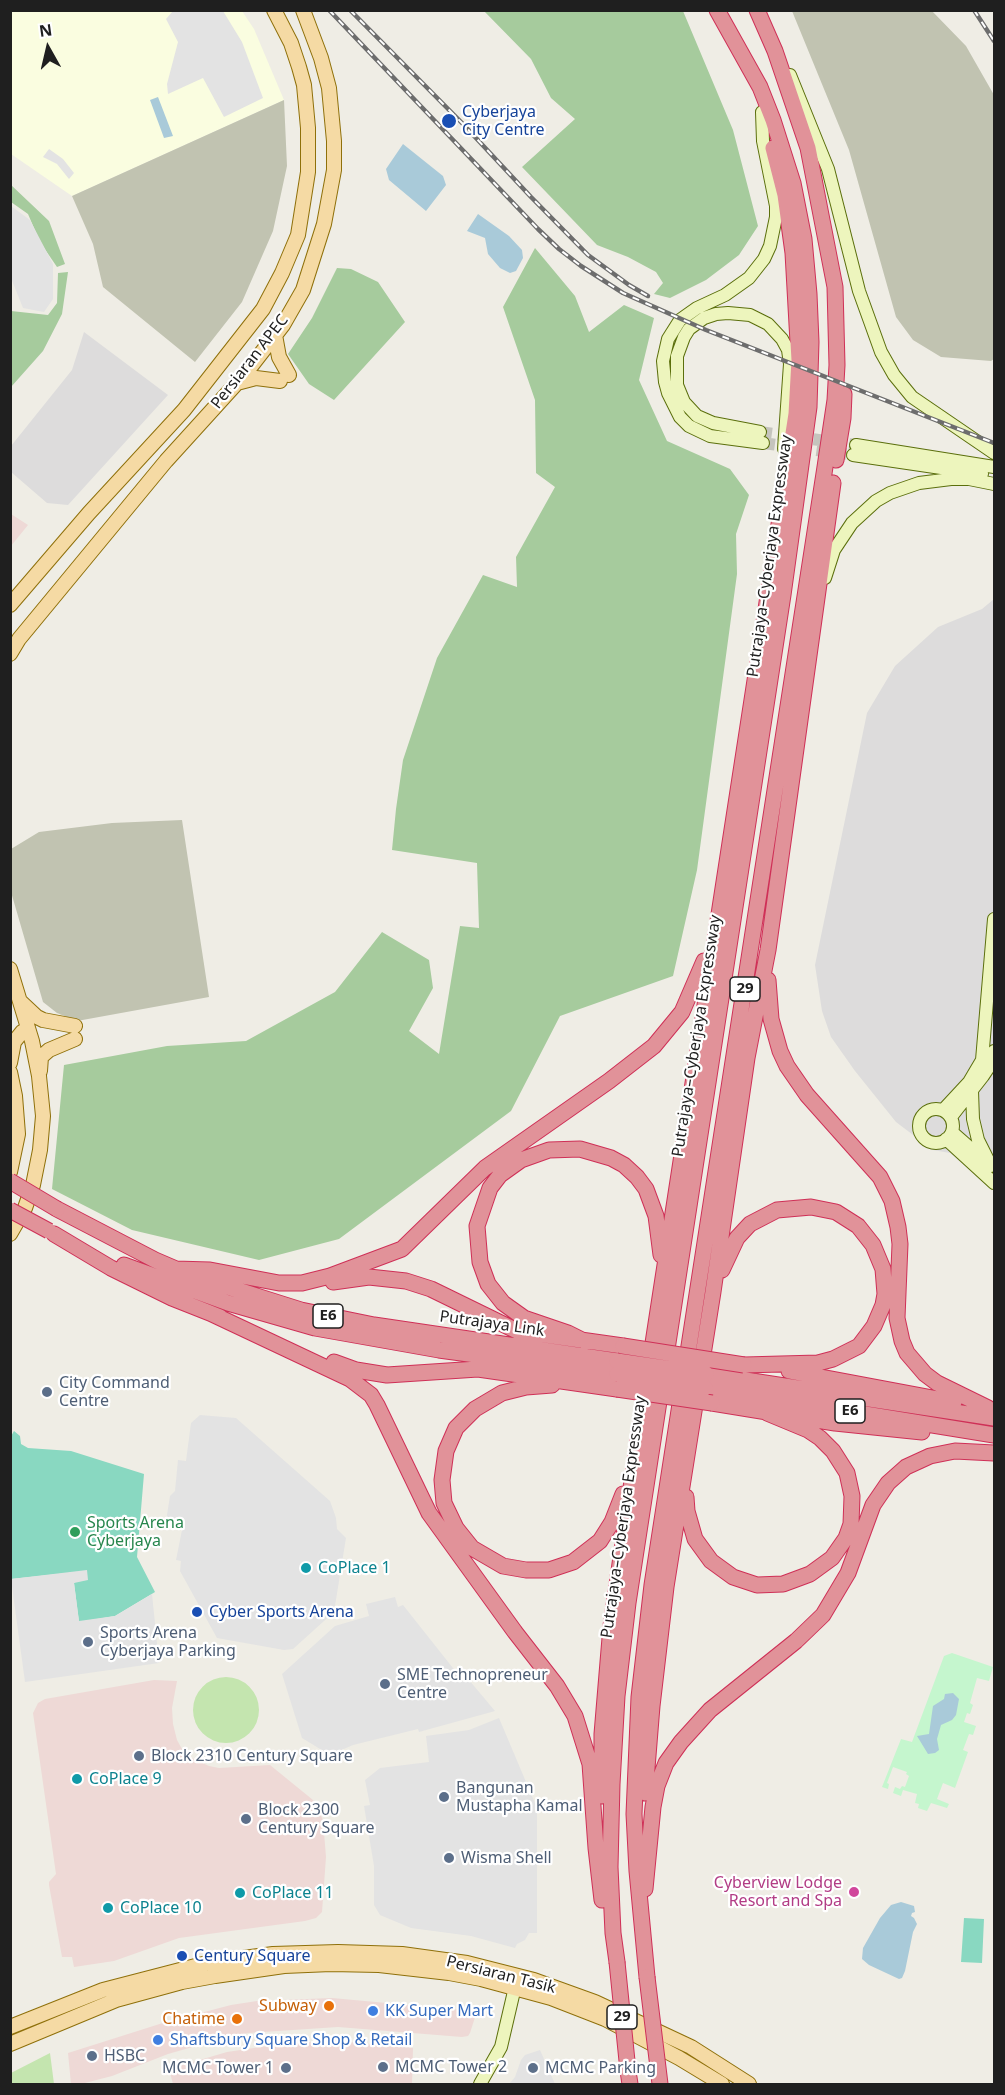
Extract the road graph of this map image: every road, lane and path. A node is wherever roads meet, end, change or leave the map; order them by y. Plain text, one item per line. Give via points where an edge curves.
1 (274, 10) edge
2 (303, 10) edge
3 (717, 10) edge
4 (757, 10) edge
5 (790, 74) junction
6 (759, 87) junction
7 (762, 112) junction
8 (275, 335) junction
9 (237, 383) junction
10 (184, 410) junction
11 (202, 421) junction
12 (994, 453) edge
13 (994, 467) edge
14 (994, 477) edge
15 (994, 484) edge
16 (781, 501) junction
17 (10, 606) edge
18 (811, 653) junction
19 (10, 654) edge
20 (722, 882) junction
21 (994, 919) edge
22 (768, 950) junction
23 (10, 969) edge
24 (992, 974) edge
25 (20, 1000) junction
26 (22, 1034) edge
27 (991, 1049) edge
28 (10, 1062) edge
29 (10, 1072) edge
30 (39, 1076) junction
31 (972, 1091) junction
32 (947, 1114) junction
33 (949, 1136) junction
34 (993, 1168) edge
35 (10, 1172) edge
36 (10, 1181) edge
37 (994, 1183) edge
38 (10, 1210) edge
39 (51, 1232) junction
40 (10, 1234) edge
41 (175, 1269) junction
42 (210, 1270) junction
43 (662, 1270) junction
44 (713, 1292) junction
45 (210, 1314) junction
46 (586, 1342) junction
47 (744, 1365) junction
48 (617, 1367) junction
49 (706, 1381) junction
50 (579, 1383) junction
51 (992, 1412) edge
52 (768, 1413) junction
53 (972, 1431) junction
54 (994, 1435) edge
55 (994, 1453) edge
56 (634, 1460) junction
57 (685, 1467) junction
58 (610, 1867) junction
59 (637, 1871) junction
60 (640, 1916) junction
61 (613, 1933) junction
62 (338, 1958) junction
63 (515, 1987) junction
64 (10, 2026) edge
65 (10, 2044) edge
66 (629, 2078) edge
67 (480, 2085) edge
68 (660, 2085) edge
69 (722, 2085) edge
70 (749, 2085) edge

1 - 10 main road, Persiaran APEC via 291,44 304,85 308,172 298,235 263,309
2 - 8 main road, Persiaran APEC via 329,88 334,170 324,224 303,290
3 - 6 highway, Putrajaya–Cyberjaya Expressway / 29
4 - 5 highway
4 - 59 highway, 29 via 798,115 823,217 836,288 835,400 652,1585 636,1736
5 - 12 street via 828,169 859,291 884,359 912,397
5 - 18 highway via 822,170 846,294 843,418
6 - 7 highway
6 - 58 highway, Putrajaya–Cyberjaya Expressway / 29 via 783,149 802,229 812,342 809,407 628,1603 617,1696
7 - 16 highway via 785,195 797,306 796,414
7 - 16 street via 776,206 770,246 749,278 680,320 668,339 663,361 668,393 689,426 710,436 762,438 697,416 684,402 677,385 677,356 689,329 716,314 750,315 768,324 782,339 790,364
8 - 9 main road, Persiaran APEC
8 - 9 main road via 284,378
9 - 11 main road, Persiaran APEC
10 - 11 main road via 196,402 236,356 242,356 242,368
10 - 17 main road, Persiaran APEC
11 - 19 main road, Persiaran APEC
13 - 14 street via 854,450
15 - 18 street via 951,479 905,486 876,501 852,523 834,550 825,576
16 - 20 highway
18 - 22 highway
20 - 42 highway via 701,971 682,1012 663,1036 609,1081 485,1168 402,1249 302,1283 279,1283
20 - 43 highway
21 - 24 street
22 - 44 highway via 747,1058
22 - 51 highway via 771,1018 787,1066 807,1095 880,1178 892,1200 900,1244 897,1318 907,1353 937,1383
23 - 25 main road
24 - 27 street
25 - 26 main road
25 - 30 main road via 37,1017 75,1033 41,1057
26 - 28 main road via 14,1042
26 - 30 main road
27 - 31 street via 992,1064
27 - 32 street
29 - 35 main road via 18,1134
30 - 40 main road via 43,1116 39,1159 25,1208
31 - 32 street
31 - 34 street via 978,1140
32 - 33 street via 953,1122
32 - 33 street via 938,1109 928,1111 920,1125 922,1135 930,1141 941,1142
33 - 34 street
33 - 37 street
36 - 41 highway, Putrajaya Link / E6, bridge via 104,1236
38 - 39 highway, Putrajaya Link / E6, bridge
39 - 45 highway via 111,1268
39 - 48 highway, Putrajaya Link / E6 via 191,1291 315,1328 440,1350
41 - 42 highway
41 - 48 highway, Putrajaya Link / E6 via 333,1318
42 - 46 highway via 281,1288 369,1277 406,1281 517,1331
43 - 46 highway via 651,1199 624,1165 596,1152 563,1148 536,1154 509,1167 495,1181 477,1226 484,1275 512,1311
43 - 56 highway
44 - 47 highway via 737,1238 758,1219 777,1210 798,1207 836,1212 858,1226 879,1257 885,1280 883,1305 867,1337 849,1352 818,1363
44 - 57 highway
45 - 50 highway via 347,1367 378,1374 478,1369
45 - 61 highway via 350,1379 371,1395 429,1513 575,1716 590,1764 602,1901
46 - 47 highway, bridge
47 - 51 highway
48 - 49 highway, Putrajaya Link / E6, bridge
49 - 51 highway, Putrajaya Link / E6
49 - 53 highway, Putrajaya Link / E6
50 - 52 highway, bridge
50 - 56 highway via 508,1391 475,1409 456,1428 446,1451 442,1492 456,1528 472,1548 513,1569 549,1570 573,1562 600,1541 612,1522
52 - 53 highway via 938,1434
52 - 57 highway via 808,1430 833,1451 850,1485 853,1509 841,1546 810,1574 770,1585 733,1577 721,1570 695,1539 687,1511
53 - 54 highway, Putrajaya Link / E6
55 - 60 highway via 937,1454 916,1461 895,1475 879,1493 848,1573 823,1615 724,1697 681,1742 657,1785
56 - 58 highway via 611,1626 602,1734 602,1824
57 - 59 highway via 666,1587
58 - 61 highway, Putrajaya–Cyberjaya Expressway / 29
59 - 60 highway, 29
60 - 68 highway, 29, bridge
61 - 66 highway, Putrajaya–Cyberjaya Expressway / 29, bridge
62 - 63 main road, Persiaran Tasik via 449,1973
62 - 64 main road via 273,1954 207,1963 103,1990
62 - 65 main road via 182,1982 117,2000
62 - 70 main road, Persiaran Tasik via 402,1954 467,1963 534,1980 595,2002 691,2048
63 - 67 street via 501,2047
63 - 69 main road, Persiaran Tasik via 605,2019

